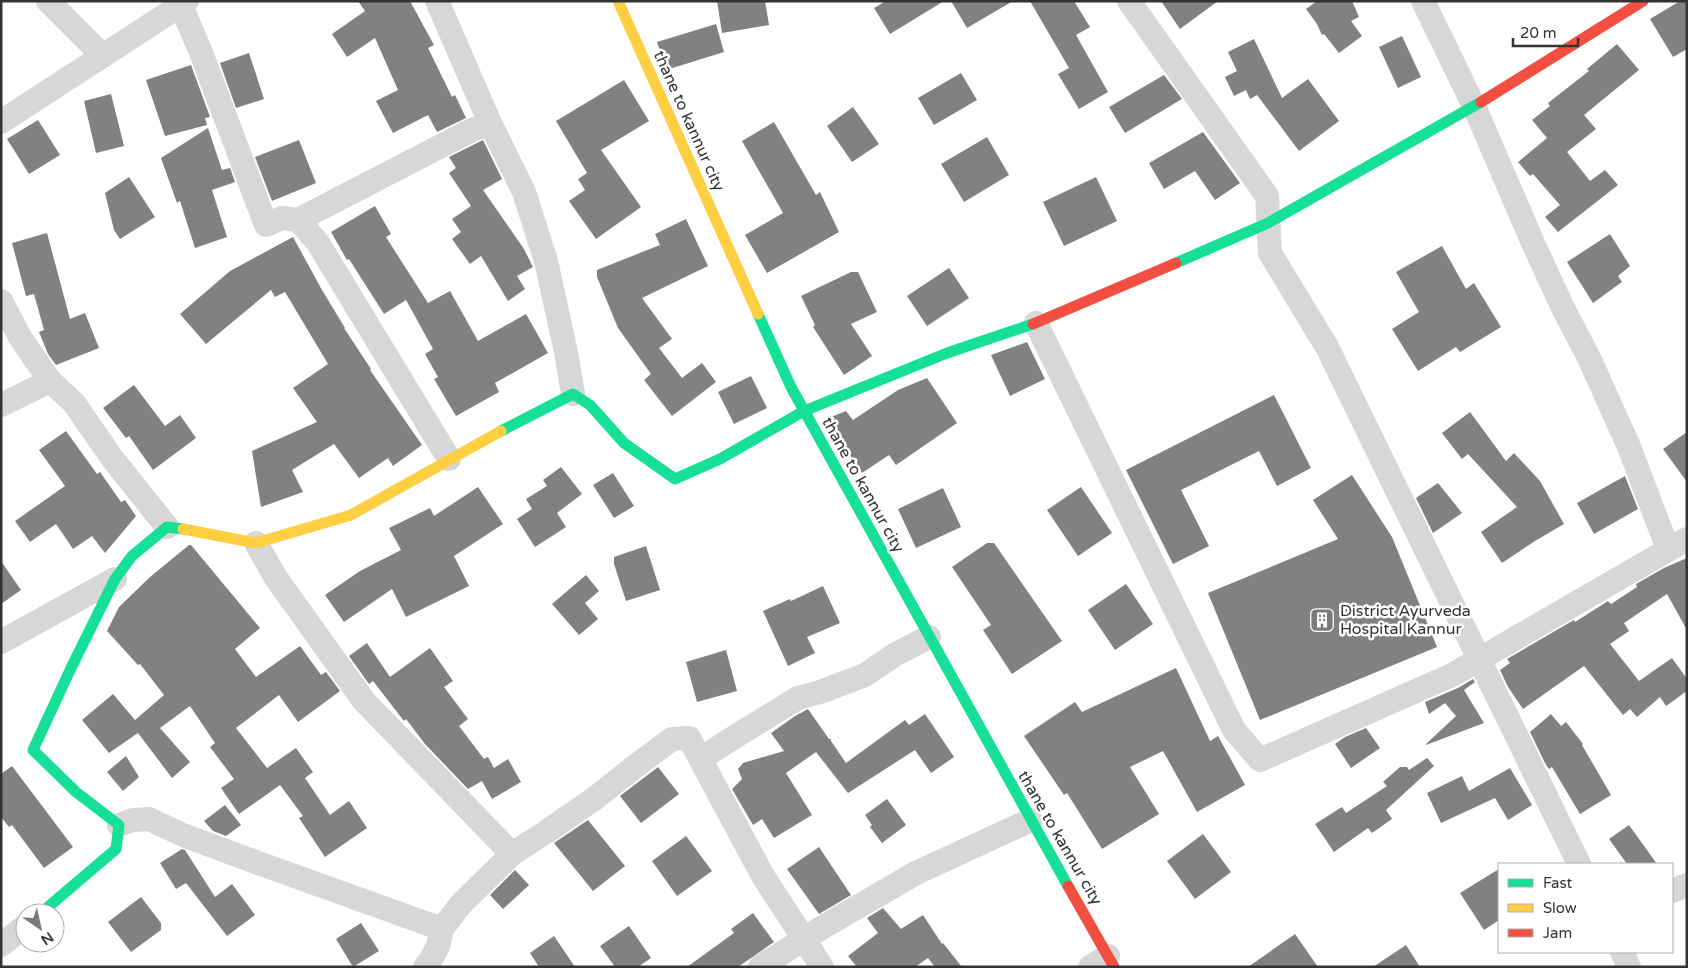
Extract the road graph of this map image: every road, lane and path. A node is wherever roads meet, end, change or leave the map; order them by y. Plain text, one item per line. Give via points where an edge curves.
1 (48, 1) edge
2 (437, 1) edge
3 (618, 1) edge
4 (1129, 1) edge
5 (1423, 1) edge
6 (1643, 1) edge
7 (184, 4) edge
8 (103, 56) junction
9 (1474, 106) junction
10 (1, 122) edge
11 (490, 123) junction
12 (298, 220) junction
13 (1268, 223) junction
14 (1, 301) edge
15 (1036, 322) junction
16 (50, 381) junction
17 (573, 394) junction
18 (1, 405) edge
19 (804, 411) junction
20 (449, 459) junction
21 (168, 527) junction
22 (256, 543) junction
23 (1677, 544) edge
24 (115, 579) junction
25 (929, 637) junction
26 (1, 642) edge
27 (1480, 658) junction
28 (702, 759) junction
29 (1031, 820) junction
30 (119, 825) junction
31 (512, 854) junction
32 (1579, 863) edge
33 (1687, 885) edge
34 (1673, 891) edge
35 (52, 903) edge
36 (442, 929) junction
37 (15, 934) edge
38 (804, 940) junction
39 (1, 945) edge
40 (1622, 953) edge
41 (1104, 963) edge
42 (425, 967) edge
43 (760, 967) edge
44 (822, 967) edge
45 (1629, 967) edge

1 - 8 street
2 - 11 street
3 - 19 street, thane to kannur city via 786,378
4 - 13 street via 1267,196
5 - 9 street
6 - 9 street
7 - 8 street
7 - 12 street via 266,225 282,218
8 - 10 street
9 - 13 street
9 - 23 street via 1562,308
11 - 12 street
11 - 17 street via 524,192 543,252
12 - 20 street via 318,243
13 - 15 street
13 - 27 street via 1270,253 1327,347
14 - 16 street via 20,337
15 - 19 street via 947,353
15 - 27 street via 1234,730 1260,760 1452,675
16 - 18 street
16 - 21 street via 74,403 112,458
17 - 19 street via 590,405 624,443 675,479 720,459
17 - 20 street
19 - 25 street, thane to kannur city
20 - 22 street via 351,515
21 - 22 street
21 - 24 street via 132,556
22 - 31 street via 276,578 364,700
23 - 27 street
24 - 26 street
24 - 30 street via 33,750 76,792
25 - 28 street via 865,675 798,698
25 - 29 street, thane to kannur city
27 - 32 street
28 - 31 street via 689,738 672,739 594,799
28 - 38 street via 763,876
29 - 38 street via 916,873
29 - 41 street, thane to kannur city
30 - 35 street via 116,850
30 - 36 street via 149,819 183,836
31 - 36 street via 461,904
33 - 34 street
36 - 42 street via 438,946
37 - 39 street
38 - 43 street
38 - 44 street
40 - 45 street

